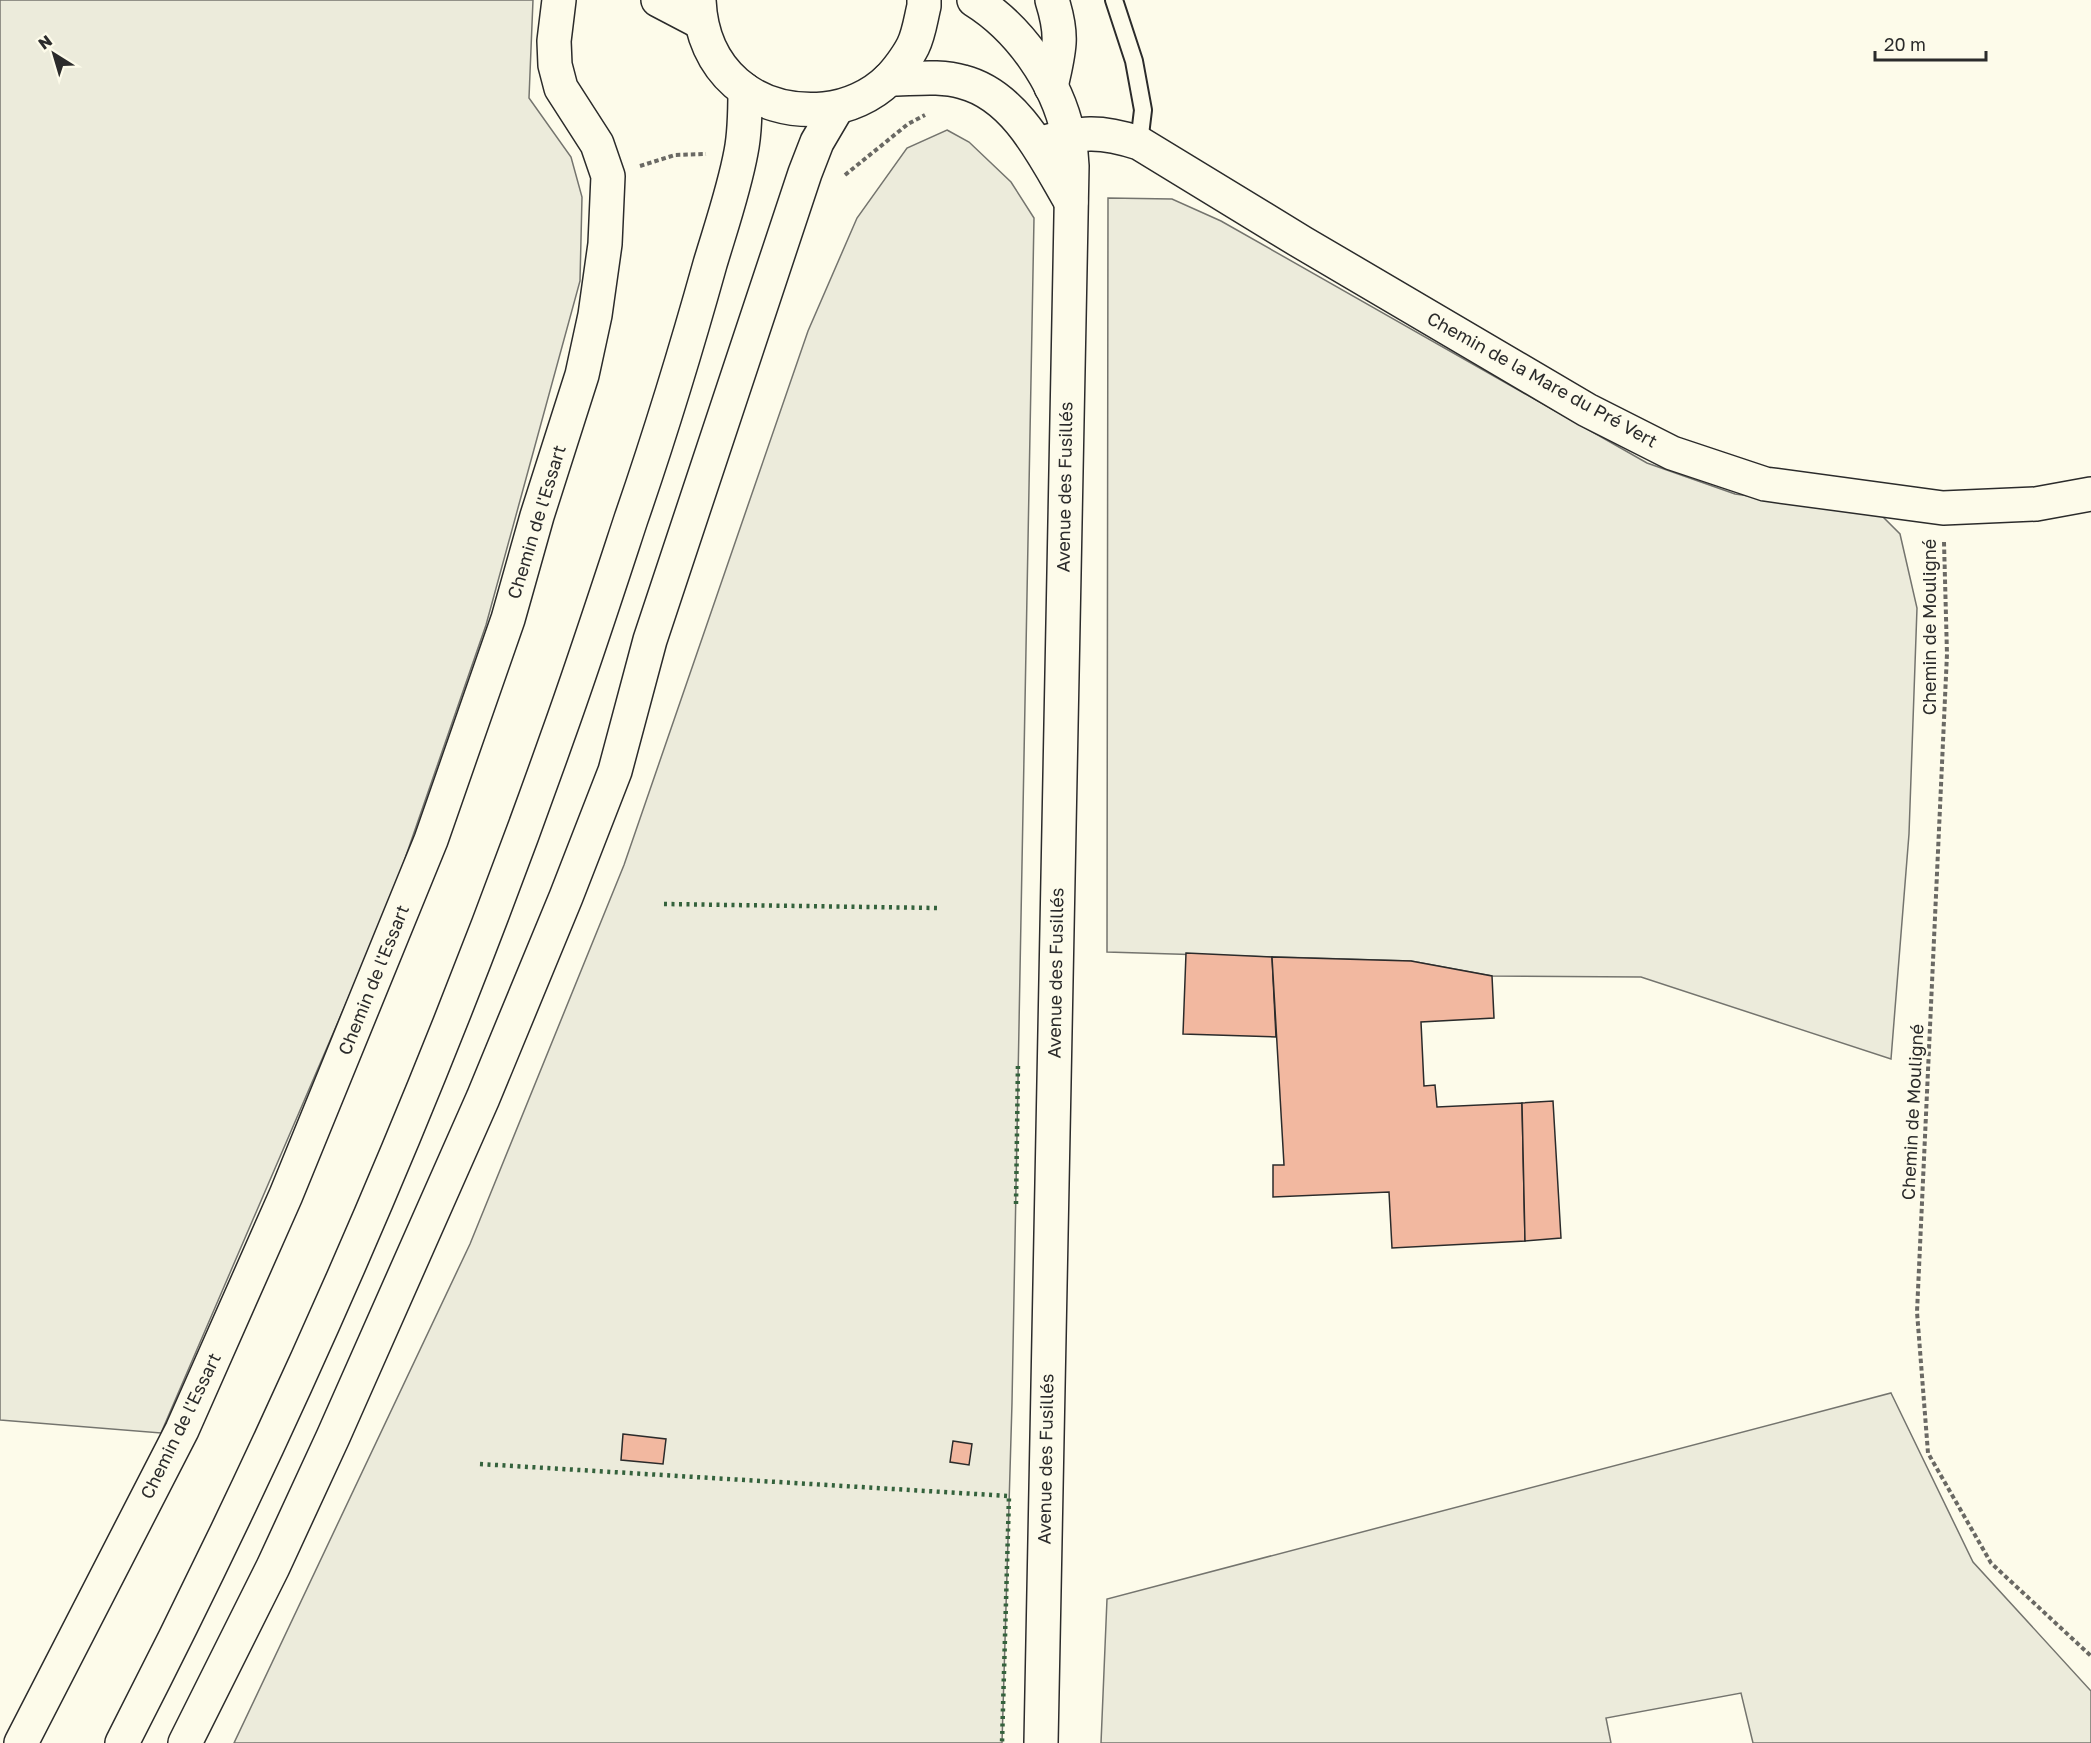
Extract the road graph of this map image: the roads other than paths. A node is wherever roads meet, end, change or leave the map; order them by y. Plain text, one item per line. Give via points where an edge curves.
1 (559, 0) edge
2 (658, 0) edge
3 (924, 0) edge
4 (974, 0) edge
5 (1052, 0) edge
6 (1114, 0) edge
7 (699, 11) edge
8 (889, 79) junction
9 (1051, 87) junction
10 (744, 90) junction
11 (837, 108) junction
12 (1069, 135) junction
13 (1139, 143) junction
14 (1036, 144) junction
15 (1071, 202) junction
16 (2091, 494) edge
17 (21, 1743) edge
18 (122, 1743) edge
19 (185, 1743) edge
20 (1041, 1743) edge

1 - 17 main road, Chemin de l'Essart via 555,65 561,88 597,144 608,176 606,244 582,375 508,619 431,840 286,1195 182,1430
2 - 7 main road
3 - 8 main road via 914,46
4 - 9 main road, Avenue des Fusillés via 1009,29
5 - 9 main road via 1060,42
6 - 13 lane via 1134,61 1143,110
7 - 10 main road via 709,48 724,71
8 - 11 main road via 865,98
8 - 14 main road via 963,81 988,92 1012,113
9 - 12 main road, Avenue des Fusillés
10 - 11 main road via 773,105 804,111
10 - 18 main road via 741,153 694,321 584,661 507,873 401,1143 284,1412
11 - 19 main road via 817,142 802,183 650,640 615,771 562,908 333,1437
12 - 13 main road, Chemin de la Mare du Pré Vert via 1095,132
12 - 14 main road, Chemin de la Mare du Pré Vert
12 - 15 main road, Avenue des Fusillés
13 - 16 main road, Chemin de la Mare du Pré Vert via 1587,410 1672,453 1765,484 1943,508 2036,504
14 - 15 main road
15 - 20 main road, Avenue des Fusillés

